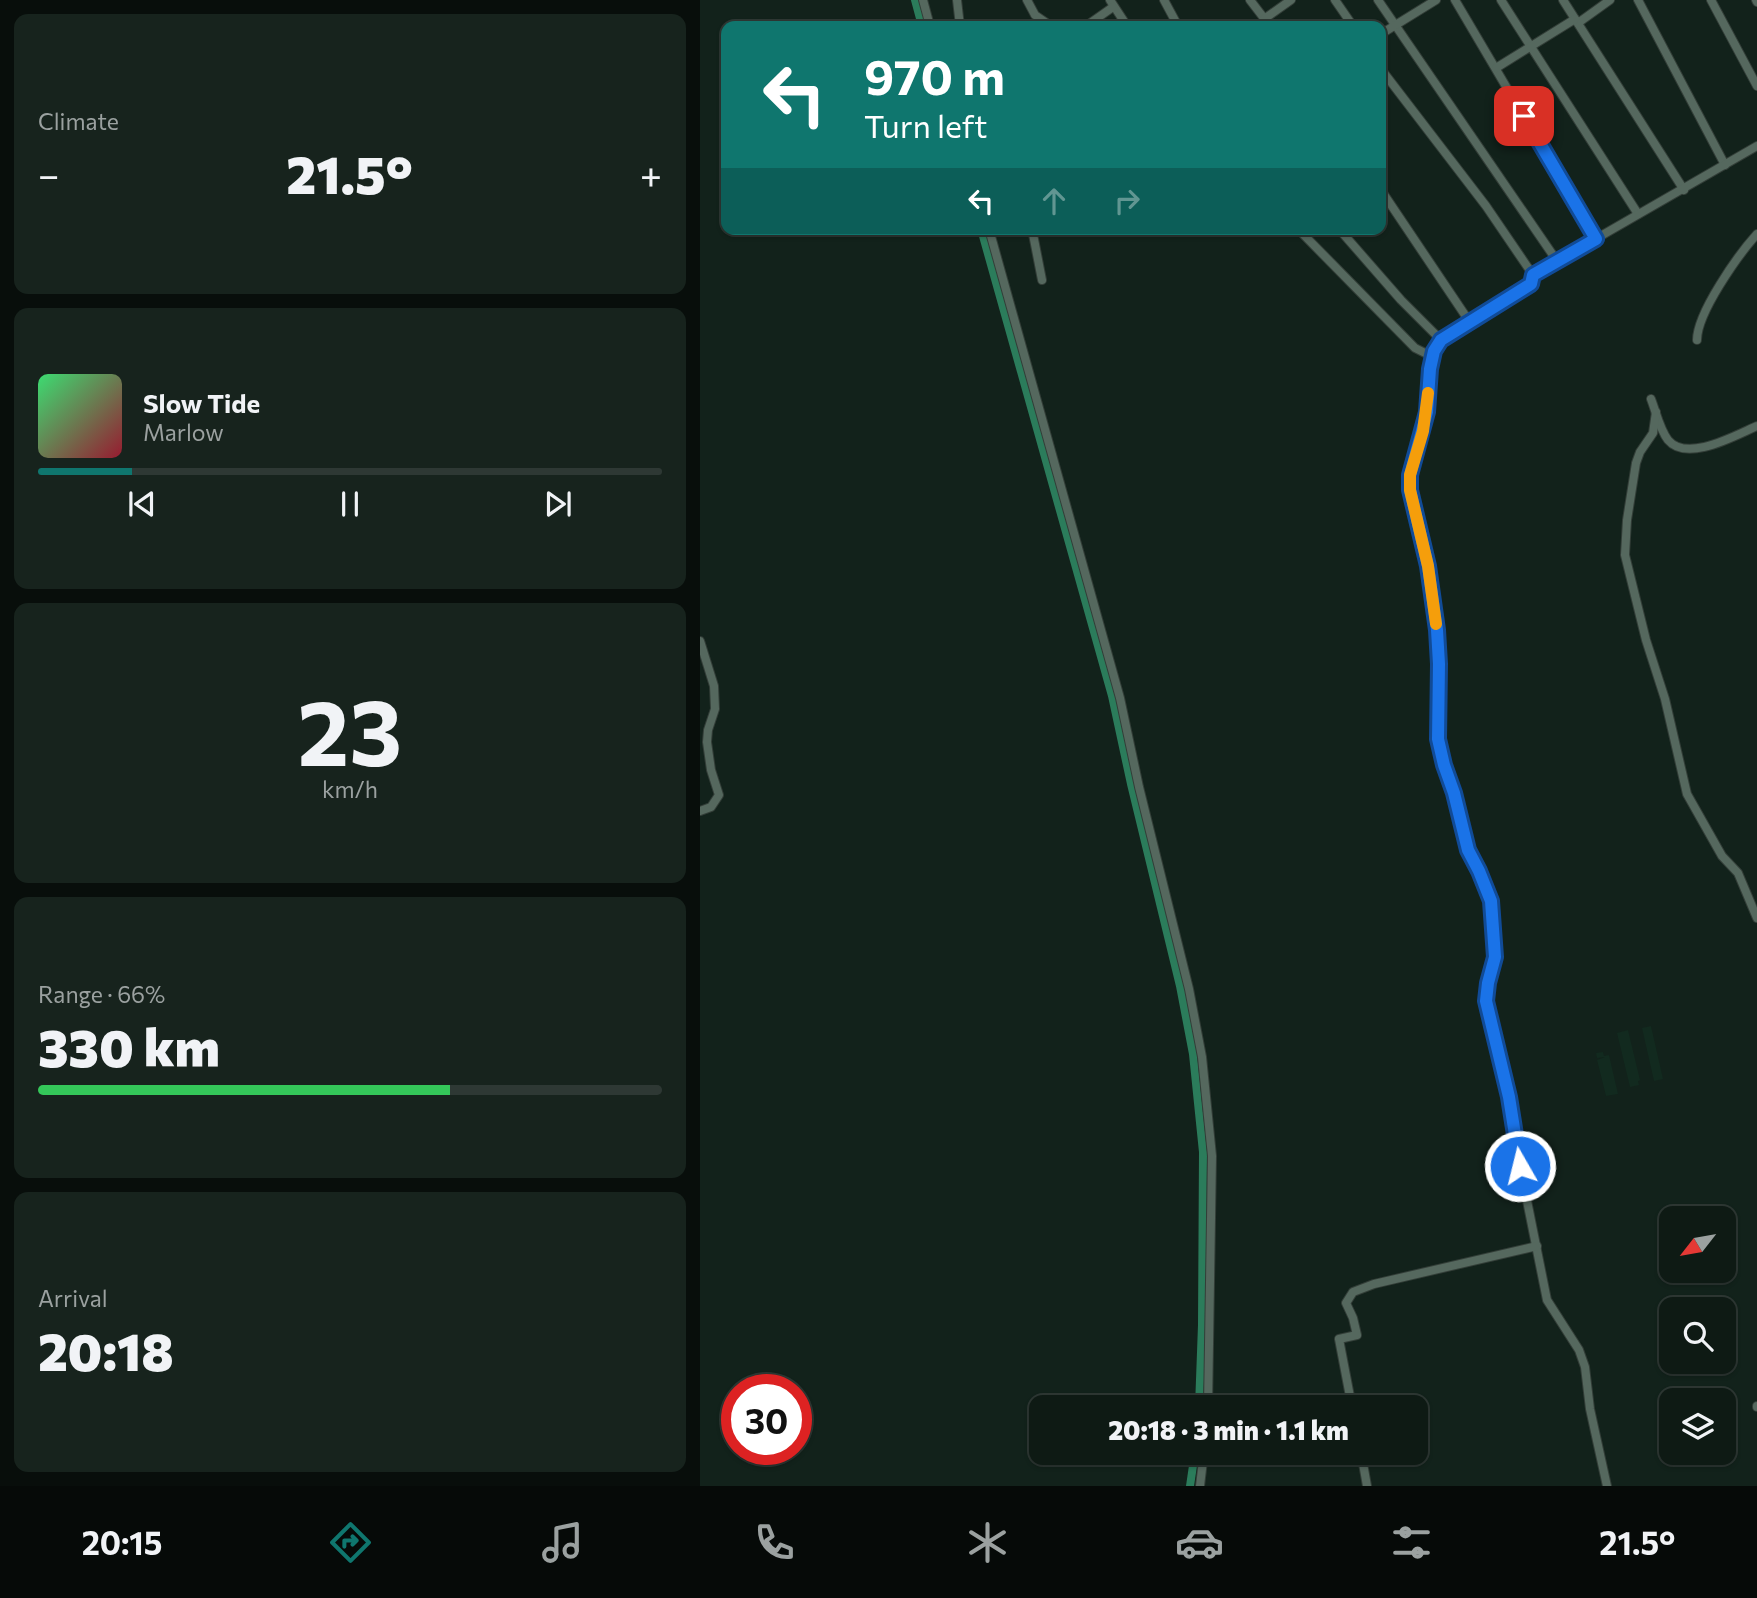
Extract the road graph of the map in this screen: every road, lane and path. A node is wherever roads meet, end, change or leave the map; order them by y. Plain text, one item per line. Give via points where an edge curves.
1 (923, 0) edge
2 (957, 0) edge
3 (1027, 0) edge
4 (1164, 0) edge
5 (1250, 0) edge
6 (1291, 0) edge
7 (1335, 0) edge
8 (1378, 0) edge
9 (1436, 0) edge
10 (1455, 0) edge
11 (1501, 0) edge
12 (1563, 0) edge
13 (1610, 0) edge
14 (1638, 0) edge
15 (1711, 0) edge
16 (1112, 3) edge
17 (1423, 4) edge
18 (929, 21) edge
19 (959, 21) edge
20 (1044, 21) edge
21 (1092, 21) edge
22 (1124, 21) edge
23 (1175, 21) edge
24 (1266, 21) edge
25 (1269, 21) edge
26 (1350, 21) edge
27 (1576, 21) junction
28 (1395, 26) junction
29 (1386, 31) edge
30 (1531, 46) junction
31 (1496, 68) junction
32 (1386, 76) edge
33 (1757, 86) edge
34 (1757, 146) edge
35 (1725, 165) junction
36 (1684, 190) junction
37 (1386, 197) edge
38 (1638, 214) junction
39 (1757, 234) edge
40 (991, 235) edge
41 (1033, 235) edge
42 (1304, 235) edge
43 (1344, 235) edge
44 (1596, 239) junction
45 (1557, 261) junction
46 (1533, 275) junction
47 (1042, 279) dead end
48 (1469, 321) junction
49 (1441, 340) junction
50 (1697, 340) dead end
51 (1434, 351) junction
52 (1651, 399) dead end
53 (1656, 412) junction
54 (1757, 426) edge
55 (700, 641) edge
56 (700, 811) edge
57 (1757, 918) edge
58 (1537, 1246) junction
59 (1208, 1395) edge
60 (1350, 1395) edge
61 (1202, 1465) edge
62 (1363, 1465) edge
63 (1200, 1486) edge
64 (1367, 1486) edge
65 (1607, 1486) edge

1 - 18 street
2 - 19 street
3 - 20 street
4 - 23 street
5 - 24 street
6 - 25 street
7 - 26 street
8 - 28 street
9 - 17 street
10 - 31 street
11 - 30 street
12 - 27 street
13 - 27 street
14 - 35 street
15 - 33 street
16 - 21 street
16 - 22 street
17 - 28 street
27 - 30 street
27 - 36 street
28 - 29 street
28 - 45 street
30 - 31 street
30 - 38 street
31 - 44 street
32 - 46 street
34 - 35 street
35 - 36 street
36 - 38 street
37 - 48 street
38 - 44 street
39 - 50 street via 1697,327
40 - 59 street via 1120,698 1202,1057 1212,1156
41 - 47 street
42 - 51 street via 1415,348
43 - 49 street
44 - 45 street
45 - 46 street
46 - 48 street via 1531,284
48 - 49 street
49 - 51 street
51 - 58 street via 1410,490 1437,630 1438,739 1468,850 1491,901 1495,957 1486,1001
52 - 53 street
53 - 54 street via 1667,439 1686,450
53 - 57 street via 1653,433 1636,463 1625,555 1687,794 1722,856 1738,873
55 - 56 street via 714,686 715,709 707,742 719,795 711,807
58 - 60 street via 1353,1292 1346,1303 1357,1335 1339,1339
58 - 65 street via 1547,1300 1585,1367
61 - 63 street
62 - 64 street

